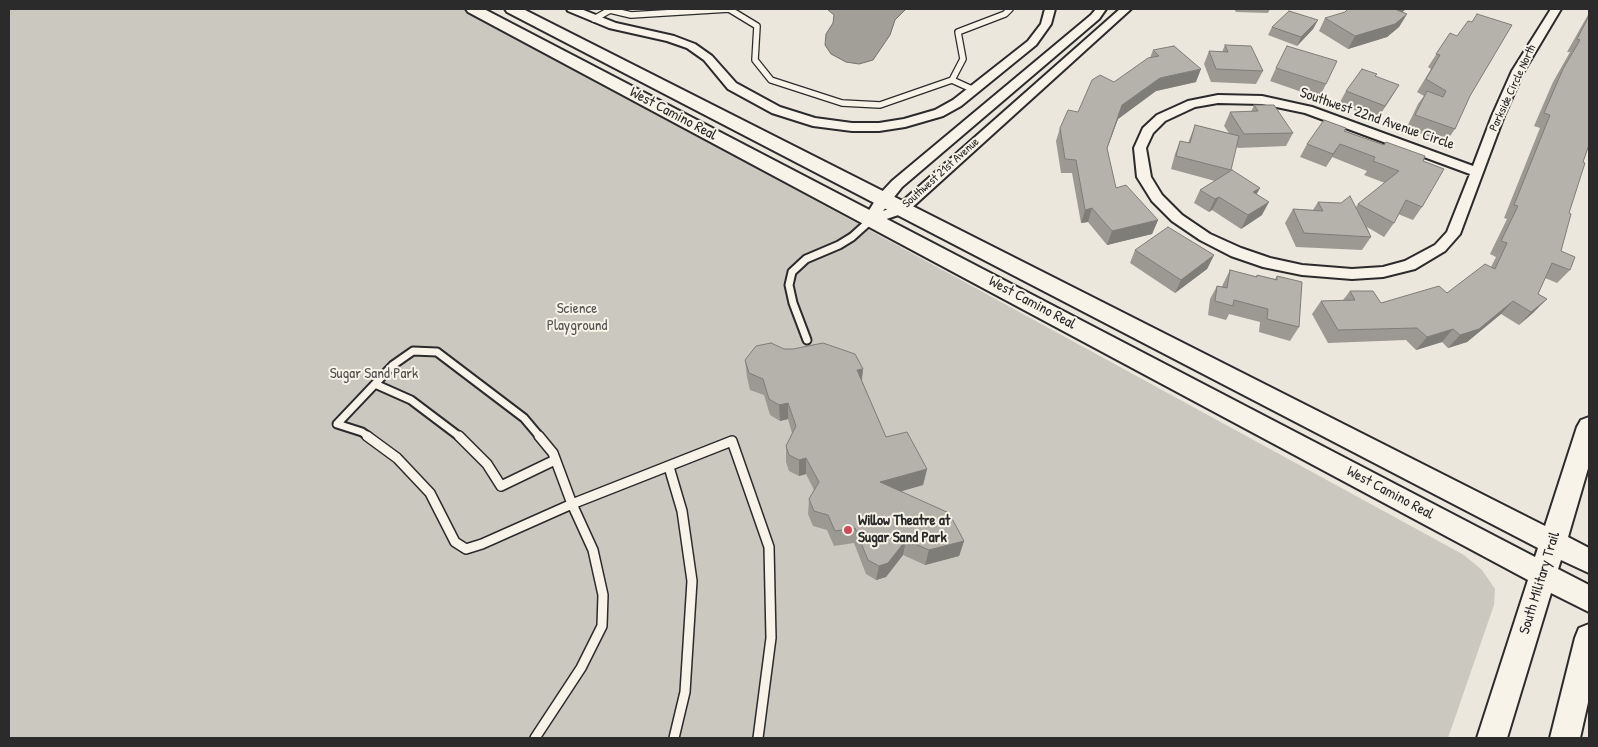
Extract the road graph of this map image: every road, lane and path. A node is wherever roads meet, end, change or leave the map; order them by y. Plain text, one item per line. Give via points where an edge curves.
1 (473, 9) edge
2 (512, 9) edge
3 (572, 9) edge
4 (610, 9) edge
5 (1010, 9) edge
6 (1050, 9) edge
7 (1101, 9) edge
8 (1126, 9) edge
9 (1556, 9) edge
10 (594, 19) junction
11 (952, 80) junction
12 (974, 90) junction
13 (1476, 172) junction
14 (883, 199) junction
15 (902, 209) junction
16 (872, 219) junction
17 (807, 340) dead end
18 (375, 384) junction
19 (1589, 427) edge
20 (556, 460) junction
21 (669, 467) junction
22 (572, 504) junction
23 (1553, 543) junction
24 (1589, 561) edge
25 (1543, 573) junction
26 (1589, 599) edge
27 (1589, 638) edge
28 (535, 738) edge
29 (674, 738) edge
30 (758, 738) edge
31 (1492, 738) edge
32 (1565, 738) edge

1 - 16 street, West Camino Real
2 - 14 street, West Camino Real
3 - 10 street
4 - 10 lane
4 - 11 lane via 631,15 730,9 757,26 755,60 771,80 842,104 880,105
5 - 11 lane via 1005,14 958,32 963,59
6 - 12 street via 1038,37
7 - 14 street, Southwest 21st Avenue
8 - 15 street, Southwest 21st Avenue
9 - 13 street, Parkside Circle North via 1518,72
10 - 12 street via 691,46 708,58 741,92 787,114 813,122 852,127 905,123 939,113
11 - 12 lane
13 - 13 street, Southwest 22nd Avenue Circle via 1308,110 1247,99 1204,101 1170,112 1147,132 1140,157 1144,177 1157,198 1177,218 1204,237 1268,263 1336,274 1397,269 1440,248 1457,226
14 - 15 street, West Camino Real
14 - 16 street, Southwest 21st Avenue
15 - 16 street, Southwest 21st Avenue
15 - 23 street, West Camino Real
16 - 17 lane via 852,237 806,260 792,272 789,285
16 - 25 street, West Camino Real
18 - 20 lane via 411,400 454,431 487,464 502,486
18 - 20 lane via 393,365 413,351 437,352 524,418
18 - 22 lane via 337,424 362,432 397,458 430,493 455,542 466,549
19 - 23 street, South Military Trail
20 - 22 lane
21 - 22 lane
21 - 29 lane via 682,511 692,581 685,692
21 - 30 lane via 732,441 768,547 771,638
22 - 28 lane via 593,550 603,595 602,626 581,668
23 - 24 street, West Camino Real
23 - 25 street, South Military Trail
25 - 26 street, West Camino Real
25 - 31 street, South Military Trail
27 - 32 street

